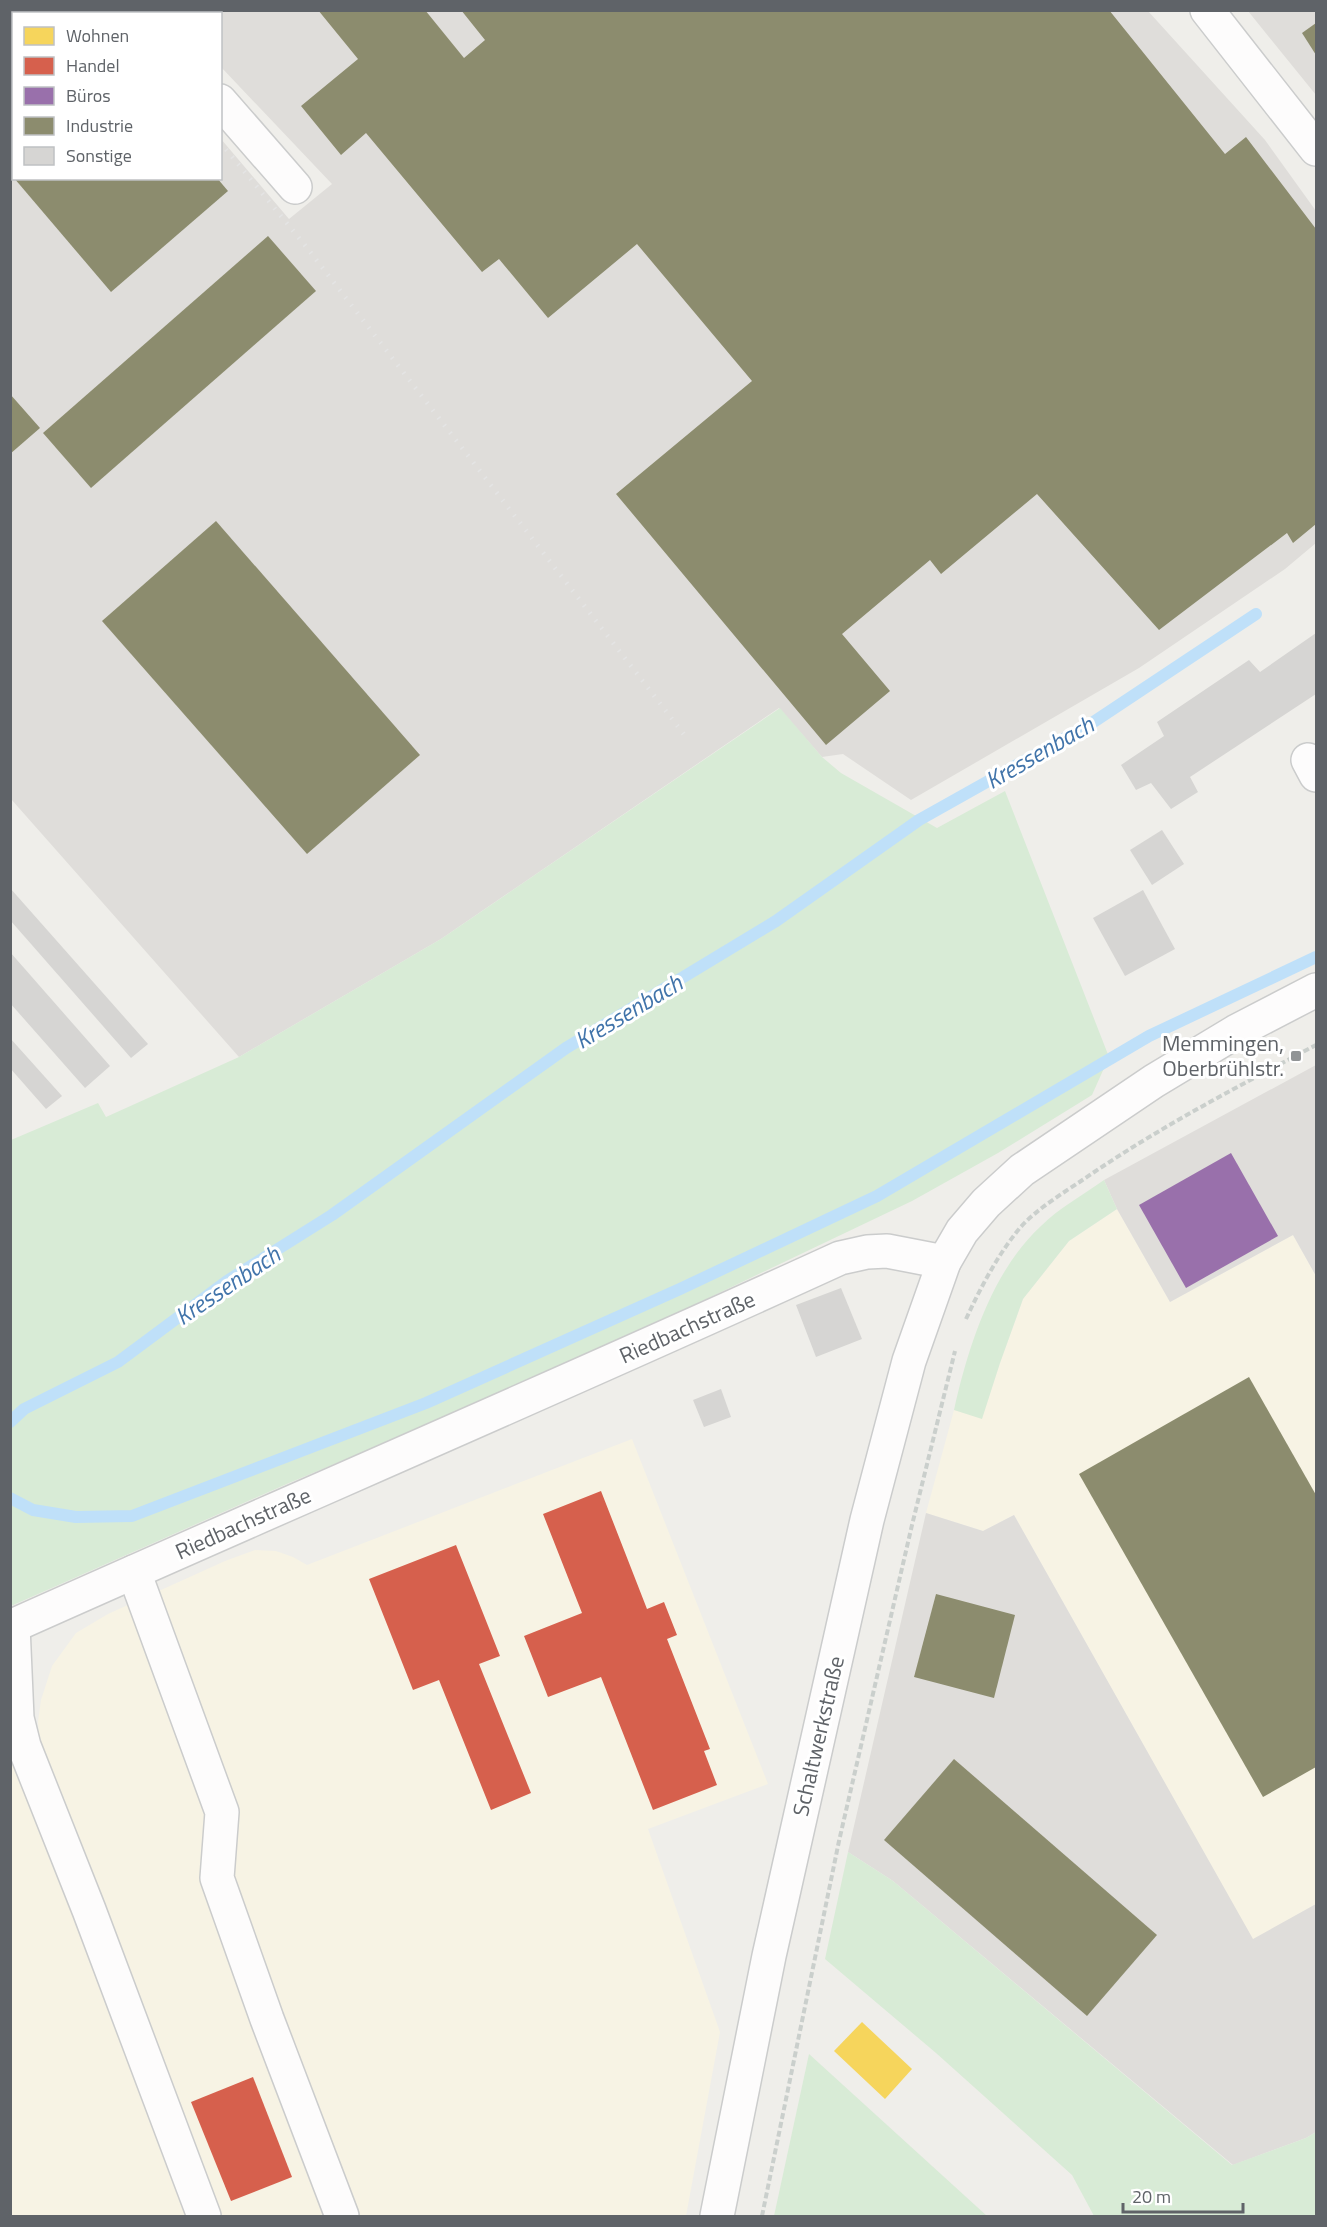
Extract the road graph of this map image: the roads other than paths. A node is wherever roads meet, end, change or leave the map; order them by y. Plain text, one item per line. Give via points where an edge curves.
1 (1206, 10) edge
2 (222, 104) edge
3 (1317, 149) edge
4 (295, 187) dead end
5 (1317, 990) edge
6 (944, 1262) junction
7 (134, 1572) junction
8 (12, 1627) edge
9 (204, 2217) edge
10 (342, 2217) edge
11 (717, 2217) edge

1 - 3 street
2 - 4 street
5 - 6 street via 1237,1031 1154,1081 1022,1170 968,1224
6 - 7 street, Riedbachstraße via 887,1251 840,1258
6 - 11 street, Schaltwerkstraße via 909,1361 867,1520 769,1956
7 - 8 street, Riedbachstraße
7 - 10 street via 222,1812 217,1878
8 - 9 street via 17,1718 24,1746

